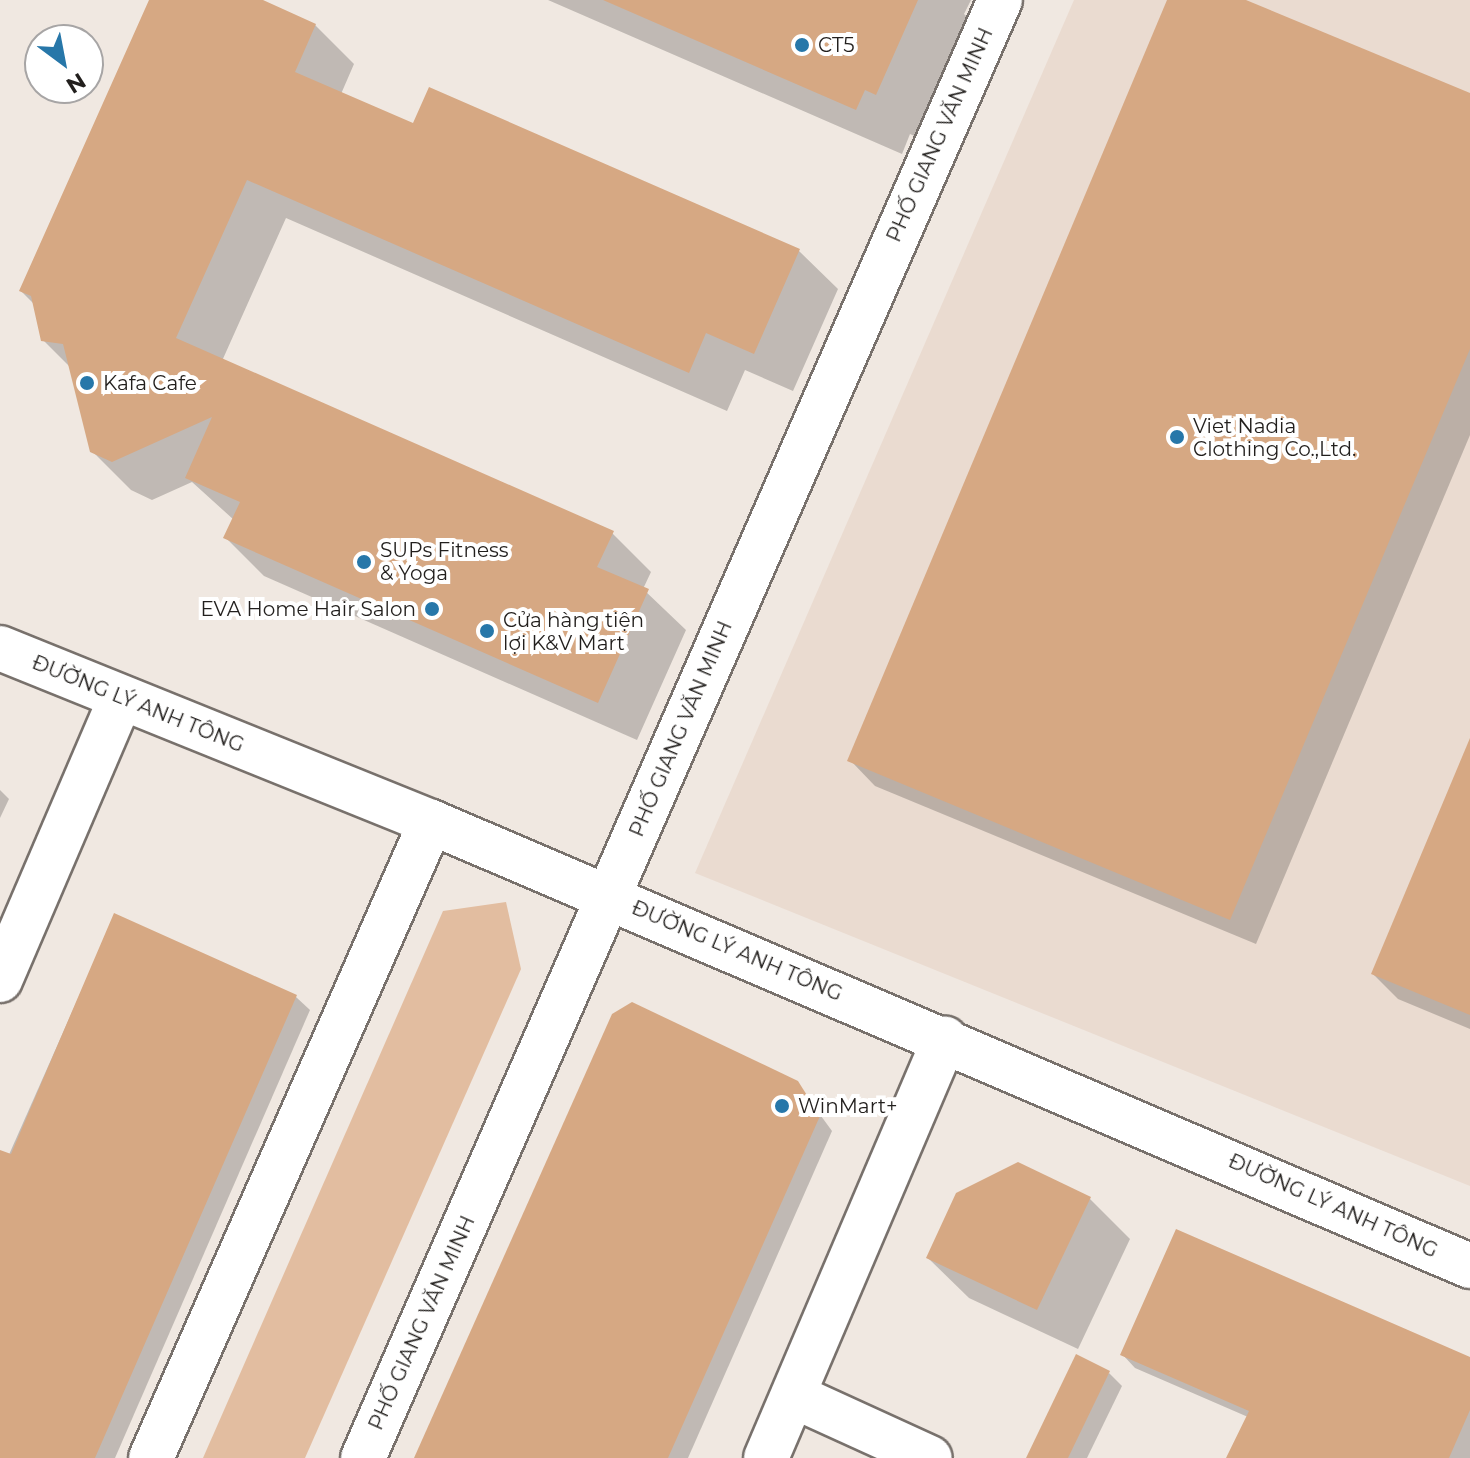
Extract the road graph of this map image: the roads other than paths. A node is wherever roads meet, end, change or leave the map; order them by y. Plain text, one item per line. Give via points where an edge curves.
1 (1000, 0) edge
2 (0, 648) edge
3 (121, 698) junction
4 (431, 822) junction
5 (609, 897) junction
6 (0, 980) edge
7 (945, 1039) junction
8 (1470, 1266) edge
9 (794, 1396) junction
10 (151, 1458) edge
11 (363, 1458) edge
12 (766, 1458) edge
13 (930, 1458) edge

1 - 5 street, PHỐ GIANG VĂN MINH
2 - 3 street, ĐƯỜNG LÝ ANH TÔNG
3 - 4 street, ĐƯỜNG LÝ ANH TÔNG
3 - 6 street
4 - 5 street, ĐƯỜNG LÝ ANH TÔNG
4 - 10 street
5 - 7 street, ĐƯỜNG LÝ ANH TÔNG
5 - 11 street, PHỐ GIANG VĂN MINH
7 - 8 street, ĐƯỜNG LÝ ANH TÔNG
7 - 9 street
9 - 12 street
9 - 13 street

